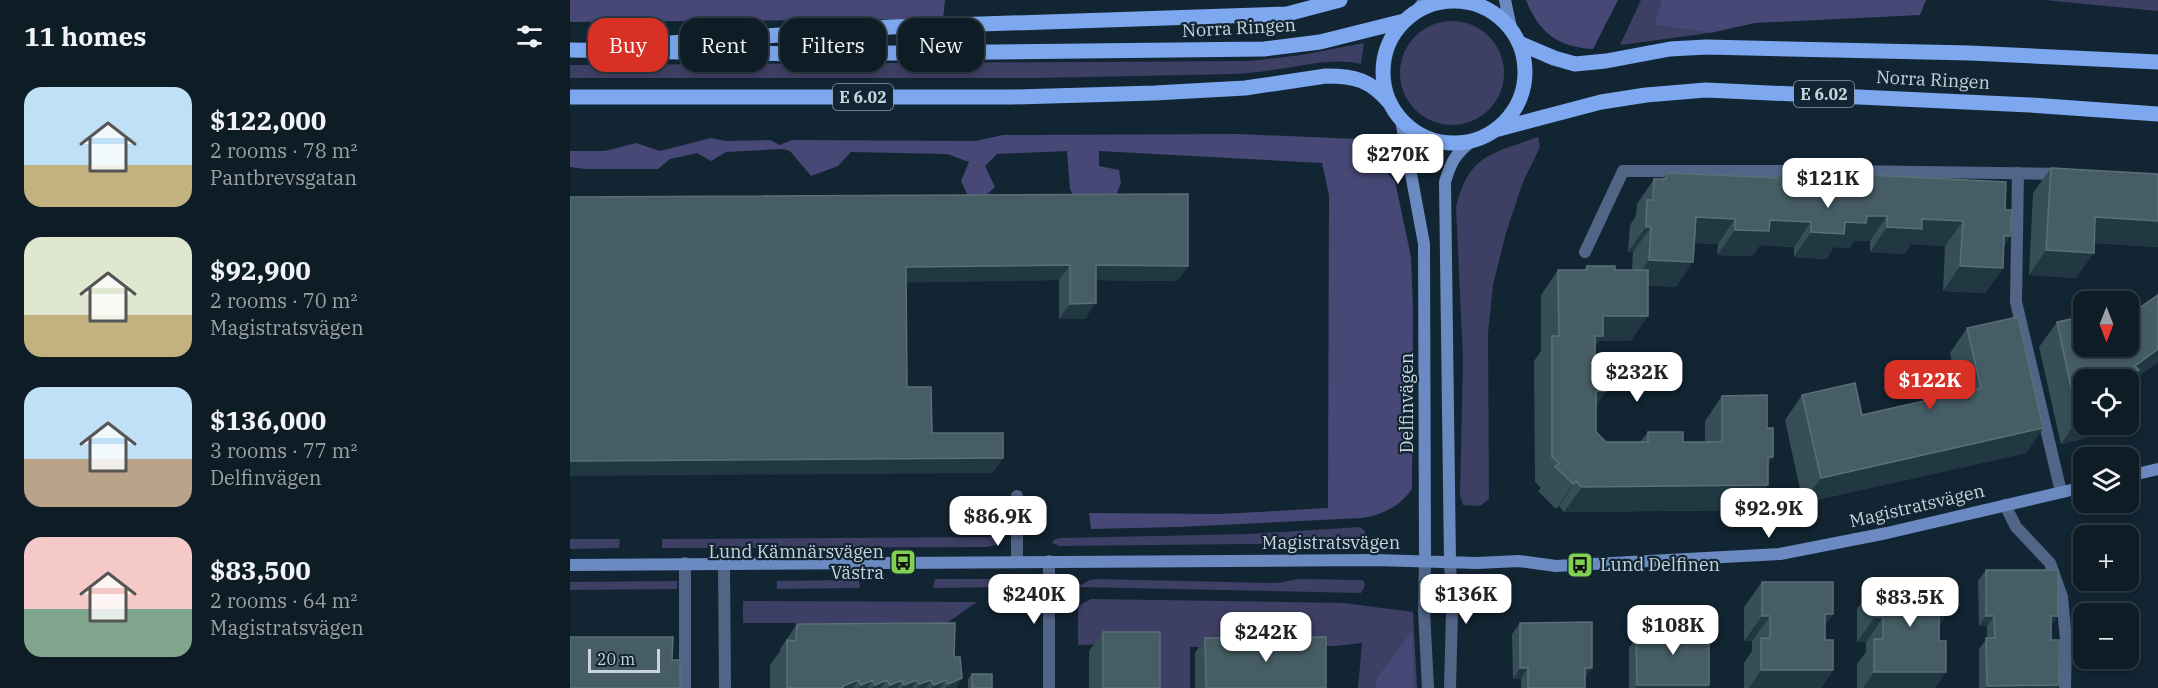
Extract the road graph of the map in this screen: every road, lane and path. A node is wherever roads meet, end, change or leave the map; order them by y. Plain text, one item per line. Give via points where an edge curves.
1 (1340, 0) edge
2 (1425, 0) edge
3 (1505, 0) edge
4 (1409, 17) junction
5 (1516, 37) junction
6 (570, 50) edge
7 (2158, 62) edge
8 (570, 97) edge
9 (1390, 103) junction
10 (2158, 114) edge
11 (1401, 120) junction
12 (1495, 130) junction
13 (1472, 141) junction
14 (2018, 173) junction
15 (2076, 174) edge
16 (1585, 252) dead end
17 (2158, 469) edge
18 (2139, 473) edge
19 (2073, 489) edge
20 (2061, 492) junction
21 (1017, 496) dead end
22 (2005, 505) junction
23 (1050, 561) junction
24 (1425, 561) junction
25 (1017, 562) junction
26 (1450, 562) junction
27 (685, 563) junction
28 (724, 563) junction
29 (570, 565) edge
30 (685, 688) edge
31 (725, 688) edge
32 (1049, 688) edge
33 (1428, 688) edge
34 (1450, 688) edge
35 (2065, 688) edge

1 - 6 main road via 1287,14 891,27
2 - 4 street
3 - 5 street
4 - 5 main road, Norra Ringen via 1429,5 1460,1 1491,11
4 - 6 main road, Norra Ringen via 1320,42 1264,49 799,54
4 - 9 main road, Norra Ringen via 1389,43 1383,67
5 - 7 main road, Norra Ringen via 1554,58 1575,64 1706,47
5 - 12 main road, Norra Ringen via 1525,68 1521,95 1507,119
8 - 9 main road, Norra Ringen / E 6.02 via 1012,97 1245,88 1339,76 1369,83
9 - 11 main road, Norra Ringen
10 - 12 main road, Norra Ringen / E 6.02 via 1706,90 1601,102
11 - 13 main road, Norra Ringen via 1425,137 1451,143
11 - 24 street, Delfinvägen via 1424,244
12 - 13 main road, Norra Ringen
13 - 26 street via 1458,151 1445,182
14 - 15 street
14 - 16 street via 1623,171
14 - 20 street via 2016,302
17 - 18 street
19 - 20 street, Magistratsvägen
20 - 22 street, Magistratsvägen
21 - 25 street
22 - 26 street, Magistratsvägen via 1780,554 1557,566 1519,561
22 - 35 street via 2016,527 2050,563 2062,597
23 - 24 street, Magistratsvägen
23 - 25 street, Magistratsvägen
23 - 32 street
24 - 26 street, Magistratsvägen
24 - 33 street, Delfinvägen
25 - 28 street, Magistratsvägen
26 - 34 street
27 - 28 street, Magistratsvägen
27 - 29 street, Magistratsvägen
27 - 30 street
28 - 31 street

